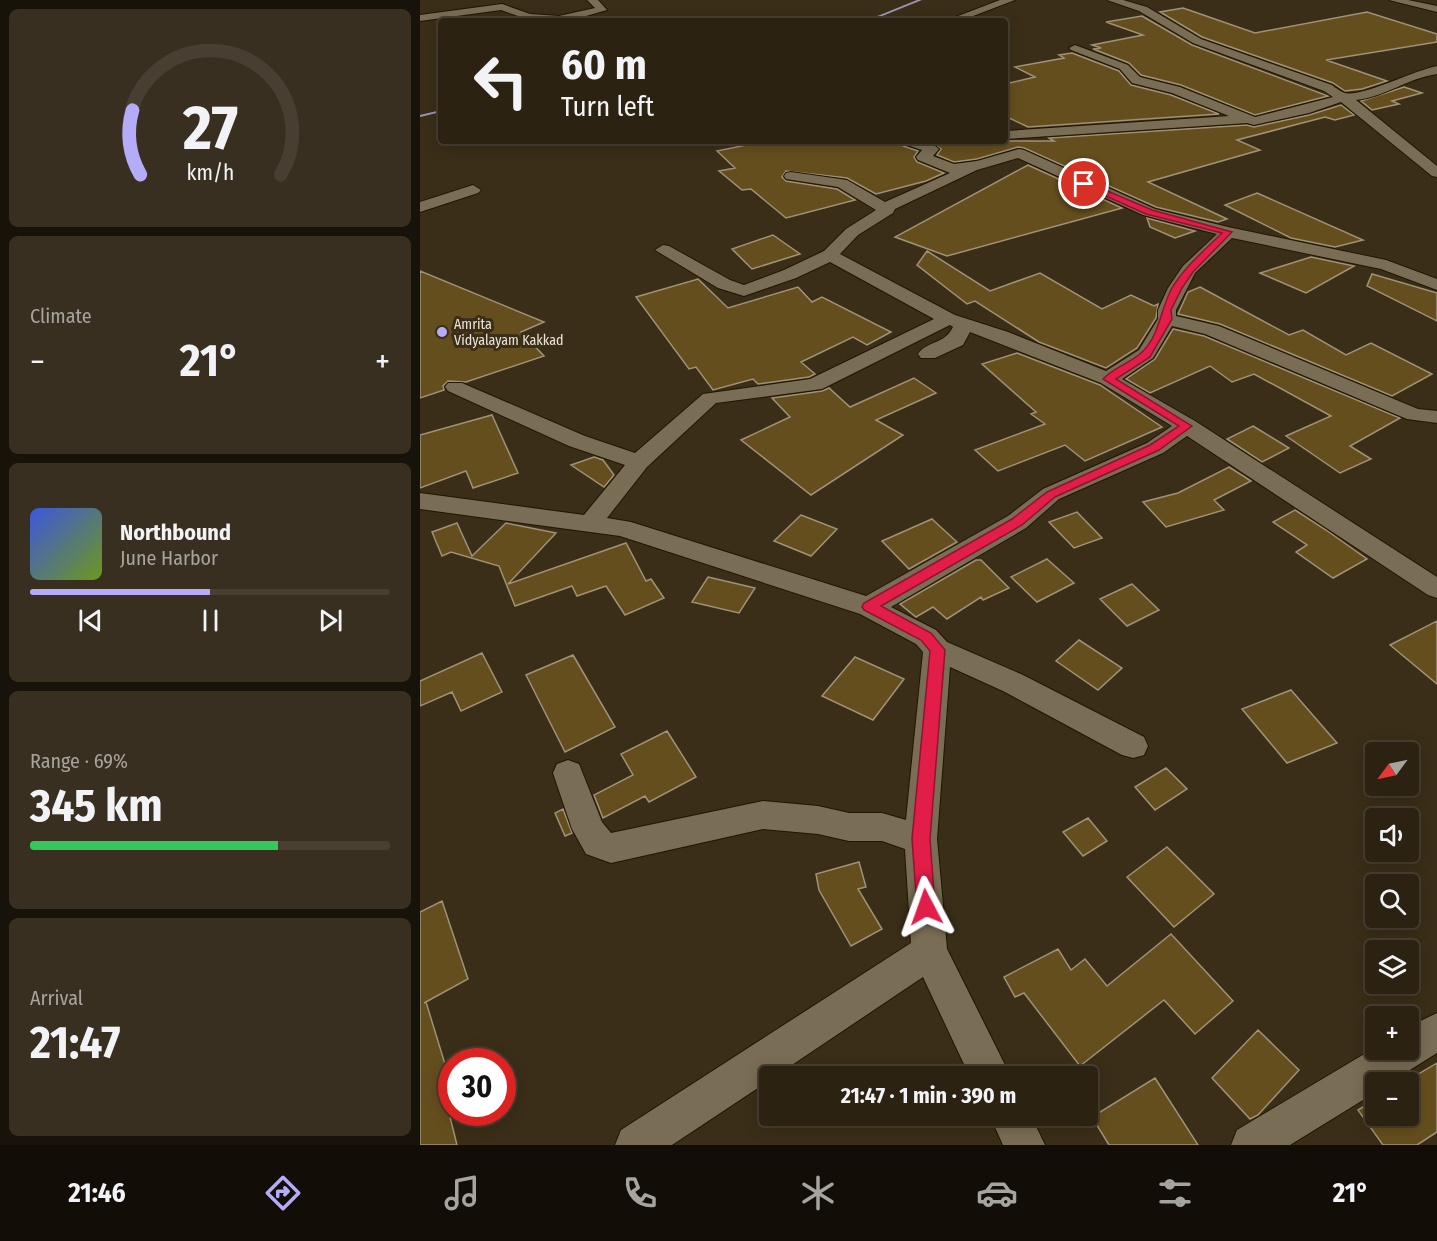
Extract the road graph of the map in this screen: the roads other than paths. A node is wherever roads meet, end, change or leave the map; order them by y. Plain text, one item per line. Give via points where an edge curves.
1 (592, 0) edge
2 (1010, 0) edge
3 (1112, 0) edge
4 (1394, 0) edge
5 (1437, 9) edge
6 (420, 18) edge
7 (529, 18) edge
8 (566, 18) edge
9 (959, 18) edge
10 (1075, 48) dead end
11 (1437, 70) edge
12 (1342, 98) junction
13 (1248, 119) junction
14 (1008, 135) edge
15 (918, 144) edge
16 (1008, 144) edge
17 (1019, 153) junction
18 (979, 165) junction
19 (1437, 173) edge
20 (791, 176) dead end
21 (473, 190) dead end
22 (420, 207) edge
23 (887, 210) junction
24 (1228, 232) junction
25 (663, 250) dead end
26 (830, 255) junction
27 (1437, 285) edge
28 (1167, 319) junction
29 (956, 322) junction
30 (928, 354) dead end
31 (1108, 379) junction
32 (455, 387) dead end
33 (1437, 417) edge
34 (1187, 426) junction
35 (639, 462) junction
36 (420, 501) edge
37 (589, 525) junction
38 (1437, 589) edge
39 (869, 607) junction
40 (938, 650) junction
41 (1133, 746) dead end
42 (568, 773) dead end
43 (921, 839) junction
44 (929, 952) junction
45 (1437, 1032) edge
46 (1419, 1043) edge
47 (1390, 1060) edge
48 (986, 1066) edge
49 (1015, 1126) edge
50 (636, 1145) edge
51 (1024, 1145) edge
52 (1252, 1145) edge

1 - 8 street via 602,10
2 - 9 street
3 - 12 street via 1143,9 1197,41 1308,80
4 - 5 street
6 - 7 street via 502,7
10 - 13 street via 1124,67 1137,80 1176,90
11 - 12 street via 1368,94
12 - 13 street via 1254,121
12 - 19 street
13 - 14 street
15 - 18 street via 932,149 923,157 945,166
16 - 17 street
17 - 18 street
17 - 24 street via 1149,212
18 - 23 street
20 - 23 street via 842,183
21 - 22 street
23 - 26 street via 852,232
24 - 27 street via 1386,265
24 - 28 street via 1189,270 1167,310
25 - 26 street via 744,291
26 - 29 street
28 - 31 street via 1146,354
28 - 33 street via 1212,330 1414,415
29 - 30 street via 956,341
29 - 31 street
29 - 35 street via 815,385 710,398
31 - 34 street
32 - 35 street via 577,441
34 - 38 street
34 - 39 street via 1155,448 1051,494 1017,522
35 - 37 street
36 - 37 street
37 - 39 street via 622,528
39 - 40 street via 926,636
40 - 41 street via 1013,683
40 - 43 street
42 - 43 street via 588,829 598,843 611,848 763,815 849,827 882,827
43 - 44 street
44 - 48 street
44 - 50 street
45 - 46 street
47 - 52 street
49 - 51 street

